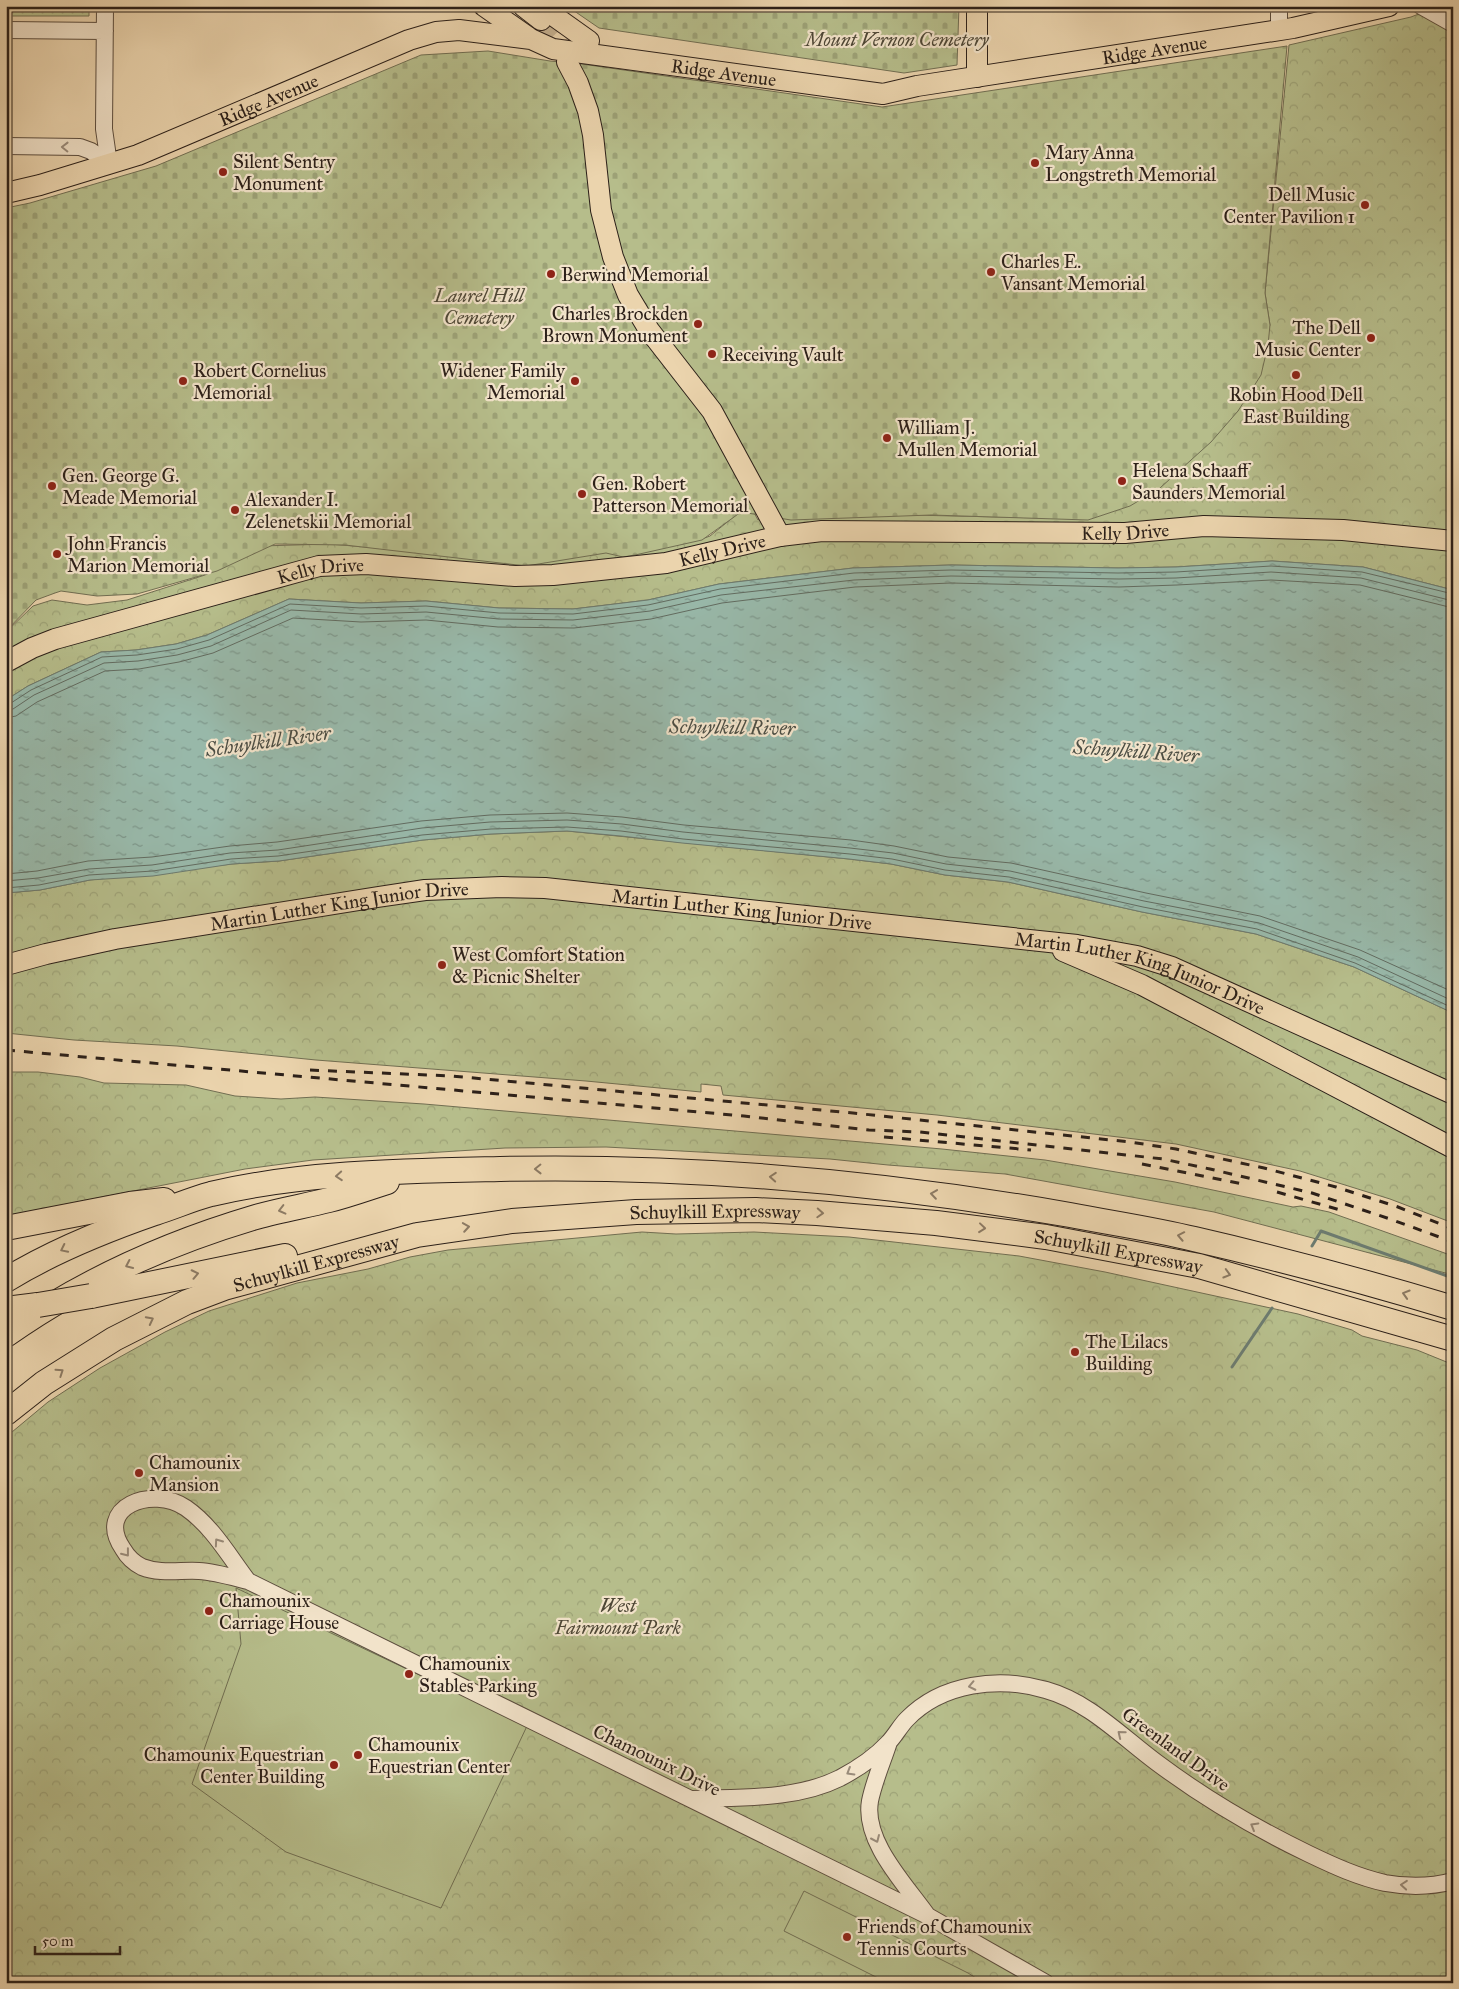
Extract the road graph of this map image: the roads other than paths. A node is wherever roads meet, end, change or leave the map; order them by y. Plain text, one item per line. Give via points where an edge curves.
1 (105, 6) edge
2 (474, 6) edge
3 (484, 6) edge
4 (511, 6) edge
5 (977, 6) edge
6 (1279, 6) edge
7 (1389, 6) edge
8 (1421, 6) edge
9 (533, 13) edge
10 (1453, 24) edge
11 (6, 30) edge
12 (466, 30) junction
13 (1279, 30) junction
14 (105, 31) junction
15 (531, 39) junction
16 (589, 41) junction
17 (571, 63) tunnel mouth
18 (977, 77) junction
19 (917, 86) junction
20 (6, 146) edge
21 (109, 164) junction
22 (6, 193) edge
23 (780, 536) junction
24 (1453, 541) edge
25 (6, 662) edge
26 (1038, 941) junction
27 (1137, 956) junction
28 (6, 965) edge
29 (1142, 985) junction
30 (1453, 1094) edge
31 (1453, 1148) edge
32 (422, 1171) junction
33 (210, 1194) junction
34 (6, 1228) edge
35 (417, 1235) junction
36 (6, 1280) edge
37 (1453, 1308) edge
38 (6, 1309) edge
39 (6, 1335) edge
40 (1453, 1338) edge
41 (11, 1410) edge
42 (248, 1581) junction
43 (889, 1742) junction
44 (690, 1799) junction
45 (1453, 1881) edge
46 (928, 1916) junction
47 (1046, 1983) edge

1 - 14 street
2 - 12 main road via 474,20
3 - 15 main road
4 - 9 main road
5 - 18 main road
6 - 13 street
7 - 13 main road, Ridge Avenue
8 - 10 street
9 - 16 main road
11 - 14 street
12 - 15 main road, Ridge Avenue
12 - 21 main road, Ridge Avenue via 444,30 409,40 138,155
13 - 18 main road, Ridge Avenue
14 - 21 street via 104,129
15 - 16 main road, Ridge Avenue via 553,36
15 - 19 main road, Ridge Avenue via 553,49 864,93 884,94
16 - 19 main road, Ridge Avenue
17 - 23 main road via 592,99 599,126 609,239 634,307 712,411
18 - 19 main road, Ridge Avenue
21 -> 20 street via 80,148
21 - 22 main road, Ridge Avenue
23 - 24 main road, Kelly Drive via 822,531 1125,533 1204,526 1343,530
23 - 25 main road, Kelly Drive via 666,563 553,575 515,576 366,564 319,566 55,638
26 - 27 main road, Martin Luther King Junior Drive
26 - 28 main road, Martin Luther King Junior Drive via 502,886 425,890 378,897 115,939
26 - 29 main road
27 - 29 main road via 1135,976
27 - 30 main road, Martin Luther King Junior Drive via 1205,981
29 - 31 main road
32 -> 33 highway, Schuylkill Expressway via 306,1179
37 -> 32 highway, Schuylkill Expressway via 1293,1262 1191,1238 922,1192 775,1177 649,1170
32 -> 39 highway via 330,1200 258,1216 194,1238 102,1278
33 - 34 highway via 130,1204
33 -> 36 highway, Schuylkill Expressway via 92,1235
38 -> 35 highway, bridge via 91,1296 282,1256
35 -> 40 highway, Schuylkill Expressway via 520,1220 645,1211 756,1210 926,1222 1046,1237 1199,1266
41 -> 35 highway, Schuylkill Expressway via 78,1360 187,1302
42 -> 42 street, Chamounix Drive via 207,1527 176,1502 146,1498 121,1512 116,1528 120,1545 141,1566 160,1571 213,1572
42 - 44 street, Chamounix Drive
43 -> 44 street, Greenland Drive via 862,1764 826,1784 778,1794
45 -> 43 street, Greenland Drive via 1401,1885 1336,1867 1218,1805 1087,1709 1045,1689 998,1683 955,1690 915,1712
43 -> 46 street, Greenland Drive via 870,1802 872,1830 885,1857
44 - 46 street, Chamounix Drive
46 - 47 street, Chamounix Drive

